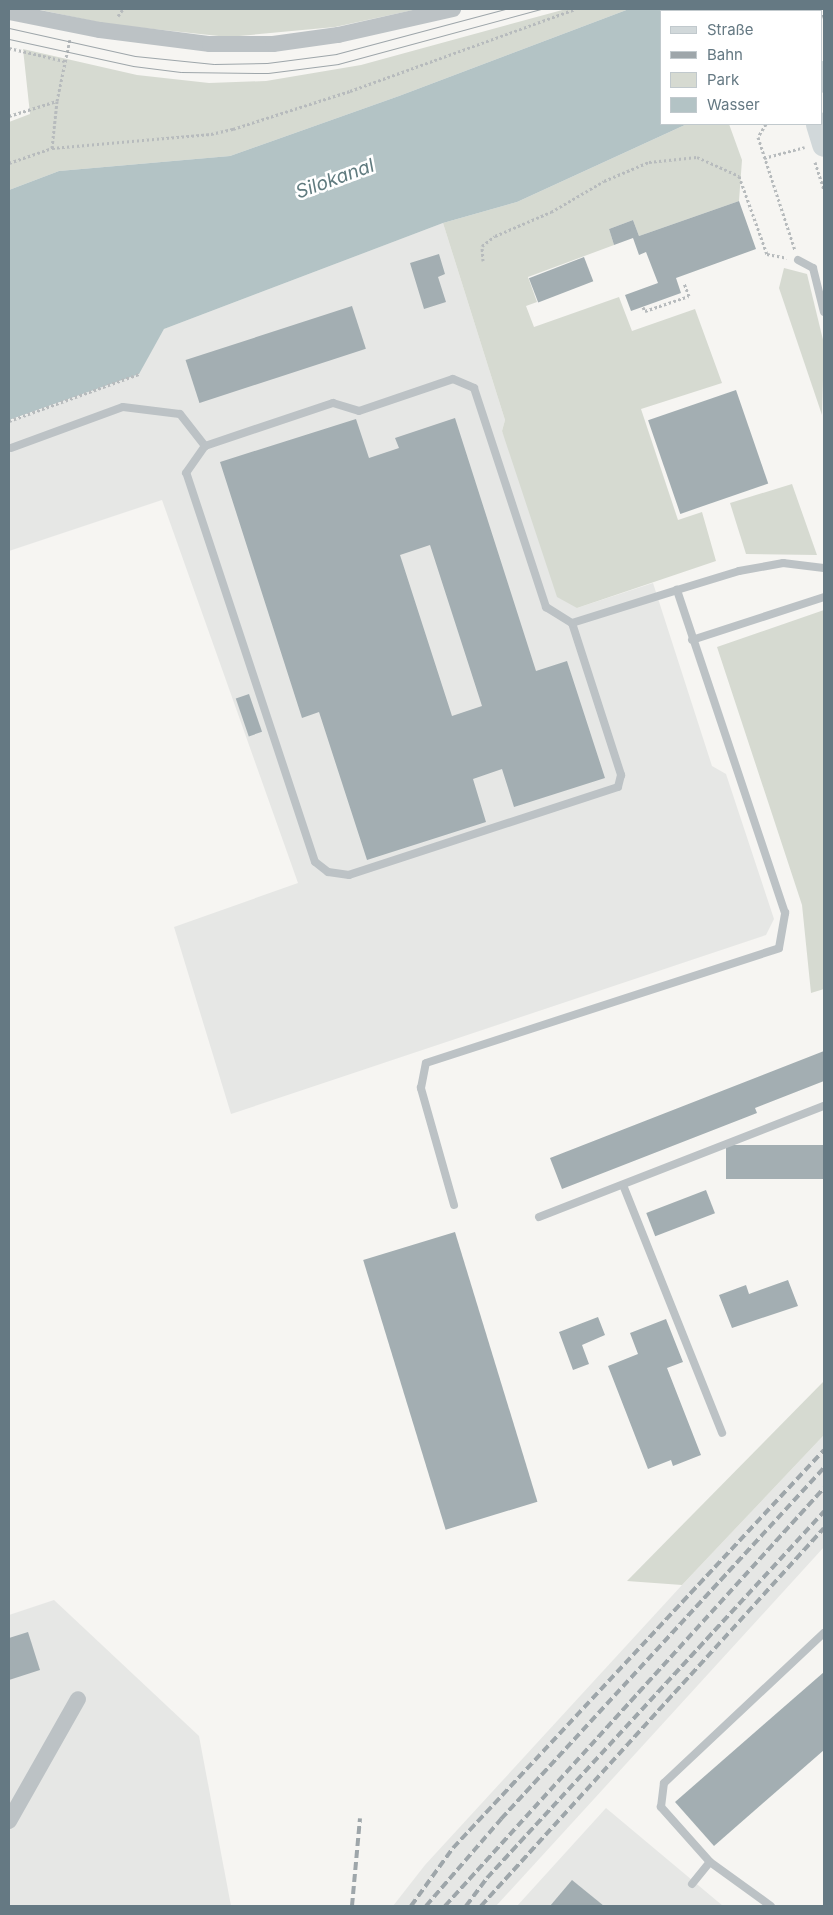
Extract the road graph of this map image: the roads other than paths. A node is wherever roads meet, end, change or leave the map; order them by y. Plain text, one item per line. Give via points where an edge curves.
1 (453, 9) edge
2 (9, 12) edge
3 (798, 260) road end
4 (824, 312) edge
5 (205, 446) junction
6 (11, 448) dead end
7 (824, 568) edge
8 (677, 590) junction
9 (824, 597) edge
10 (572, 623) junction
11 (692, 640) junction
12 (824, 1106) edge
13 (623, 1185) junction
14 (454, 1205) dead end
15 (539, 1217) dead end
16 (722, 1432) dead end
17 (824, 1633) edge
18 (78, 1699) dead end
19 (9, 1821) edge
20 (710, 1862) junction
21 (692, 1884) dead end
22 (771, 1906) edge

1 - 2 street via 338,35 273,44 210,44 73,25
3 - 4 lane via 813,268
5 - 6 lane via 180,414 123,407
5 - 10 lane via 333,403 358,411 453,379 474,388 546,607
5 - 10 lane via 186,473 315,862 328,872 349,875 618,787 620,775
7 - 8 lane via 783,563 739,571
8 - 10 lane
8 - 11 lane
9 - 11 lane
11 - 14 lane via 785,913 779,948 426,1063 421,1088
12 - 13 lane
13 - 15 lane
13 - 16 lane
17 - 20 lane via 664,1783 662,1807
18 - 19 street
20 - 21 lane
20 - 22 lane

